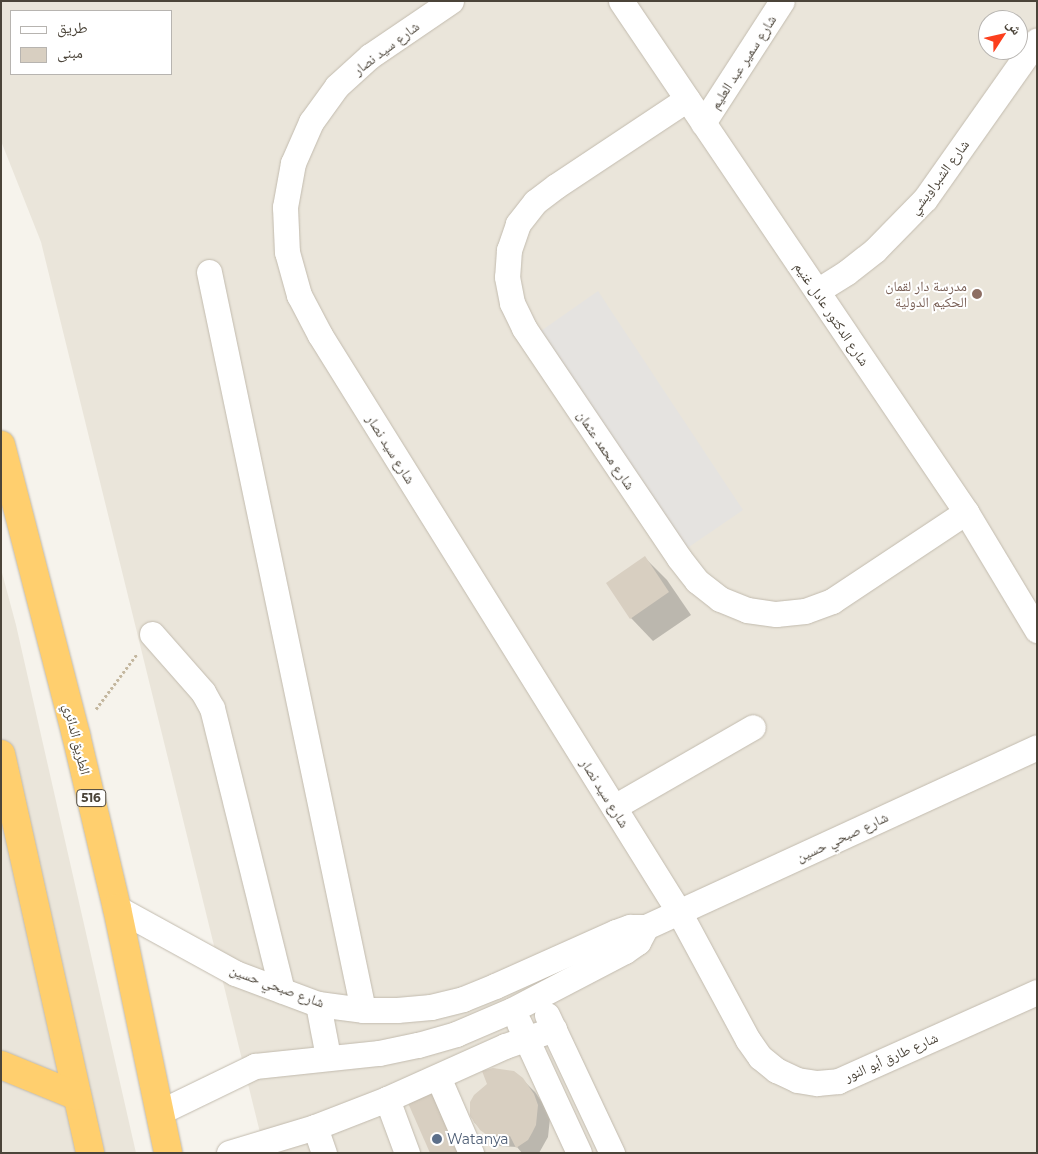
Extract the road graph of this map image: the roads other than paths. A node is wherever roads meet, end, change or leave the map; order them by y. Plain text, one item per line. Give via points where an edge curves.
1 (451, 1) edge
2 (621, 1) edge
3 (782, 1) edge
4 (1037, 40) edge
5 (687, 99) junction
6 (703, 123) junction
7 (209, 272) dead end
8 (817, 291) junction
9 (1, 445) edge
10 (966, 512) junction
11 (1037, 630) edge
12 (152, 634) road end
13 (753, 726) dead end
14 (1037, 747) edge
15 (3, 767) edge
16 (614, 807) junction
17 (117, 908) junction
18 (679, 912) junction
19 (646, 927) junction
20 (282, 990) junction
21 (1037, 992) edge
22 (539, 997) junction
23 (318, 1004) junction
24 (363, 1010) junction
25 (512, 1010) junction
26 (554, 1030) junction
27 (526, 1039) junction
28 (328, 1057) junction
29 (1, 1065) edge
30 (438, 1077) junction
31 (77, 1096) junction
32 (387, 1099) junction
33 (160, 1112) junction
34 (315, 1127) junction
35 (90, 1153) edge
36 (168, 1153) edge
37 (229, 1153) edge
38 (324, 1153) edge
39 (407, 1153) edge
40 (471, 1153) edge
41 (579, 1153) edge
42 (612, 1153) edge

1 - 16 street, شارع سيد نصار via 370,56 337,86 311,122 292,172 285,207 287,252 299,295 320,335
2 - 5 street, شارع الدكتور عادل غنيم
3 - 6 street, شارع سمير عبد العليم
4 - 8 street, شارع الشبراويشي via 925,199 875,250
5 - 6 street, شارع الدكتور عادل غنيم
5 - 10 street, شارع محمد عثمان via 535,202 518,224 509,250 507,277 512,303 524,328 668,542 697,581 720,599 747,610 766,613 805,611 832,602
6 - 8 street, شارع الدكتور عادل غنيم
7 - 24 street
8 - 10 street, شارع الدكتور عادل غنيم
9 - 17 highway, الطريق الدائري / 516
10 - 11 street, شارع الدكتور عادل غنيم
12 - 20 street via 203,692 212,708
13 - 16 street
14 - 18 street, شارع صبحي حسين
15 - 31 highway
16 - 18 street, شارع سيد نصار
17 - 20 street, شارع صبحي حسين via 235,973
17 - 33 highway, الطريق الدائري / 516
18 - 19 street, شارع صبحي حسين
18 - 21 street, شارع طارق أبو النور via 756,1051 776,1070 797,1080 817,1083 838,1081
19 - 22 street via 631,948
19 - 24 street, شارع صبحي حسين via 630,927 616,932 463,999 431,1007
20 - 23 street, شارع صبحي حسين
22 - 25 street
22 - 26 street
23 - 24 street, شارع صبحي حسين
23 - 28 street
25 - 27 street
25 - 28 street via 456,1034 418,1045 379,1053
26 - 27 street
26 - 42 street
27 - 30 street via 478,1057
27 - 41 street
28 - 33 street via 255,1066
29 - 31 highway
30 - 32 street
30 - 40 street
31 - 35 highway
32 - 34 street
32 - 39 street
33 - 36 highway, الطريق الدائري / 516
34 - 37 street
34 - 38 street

